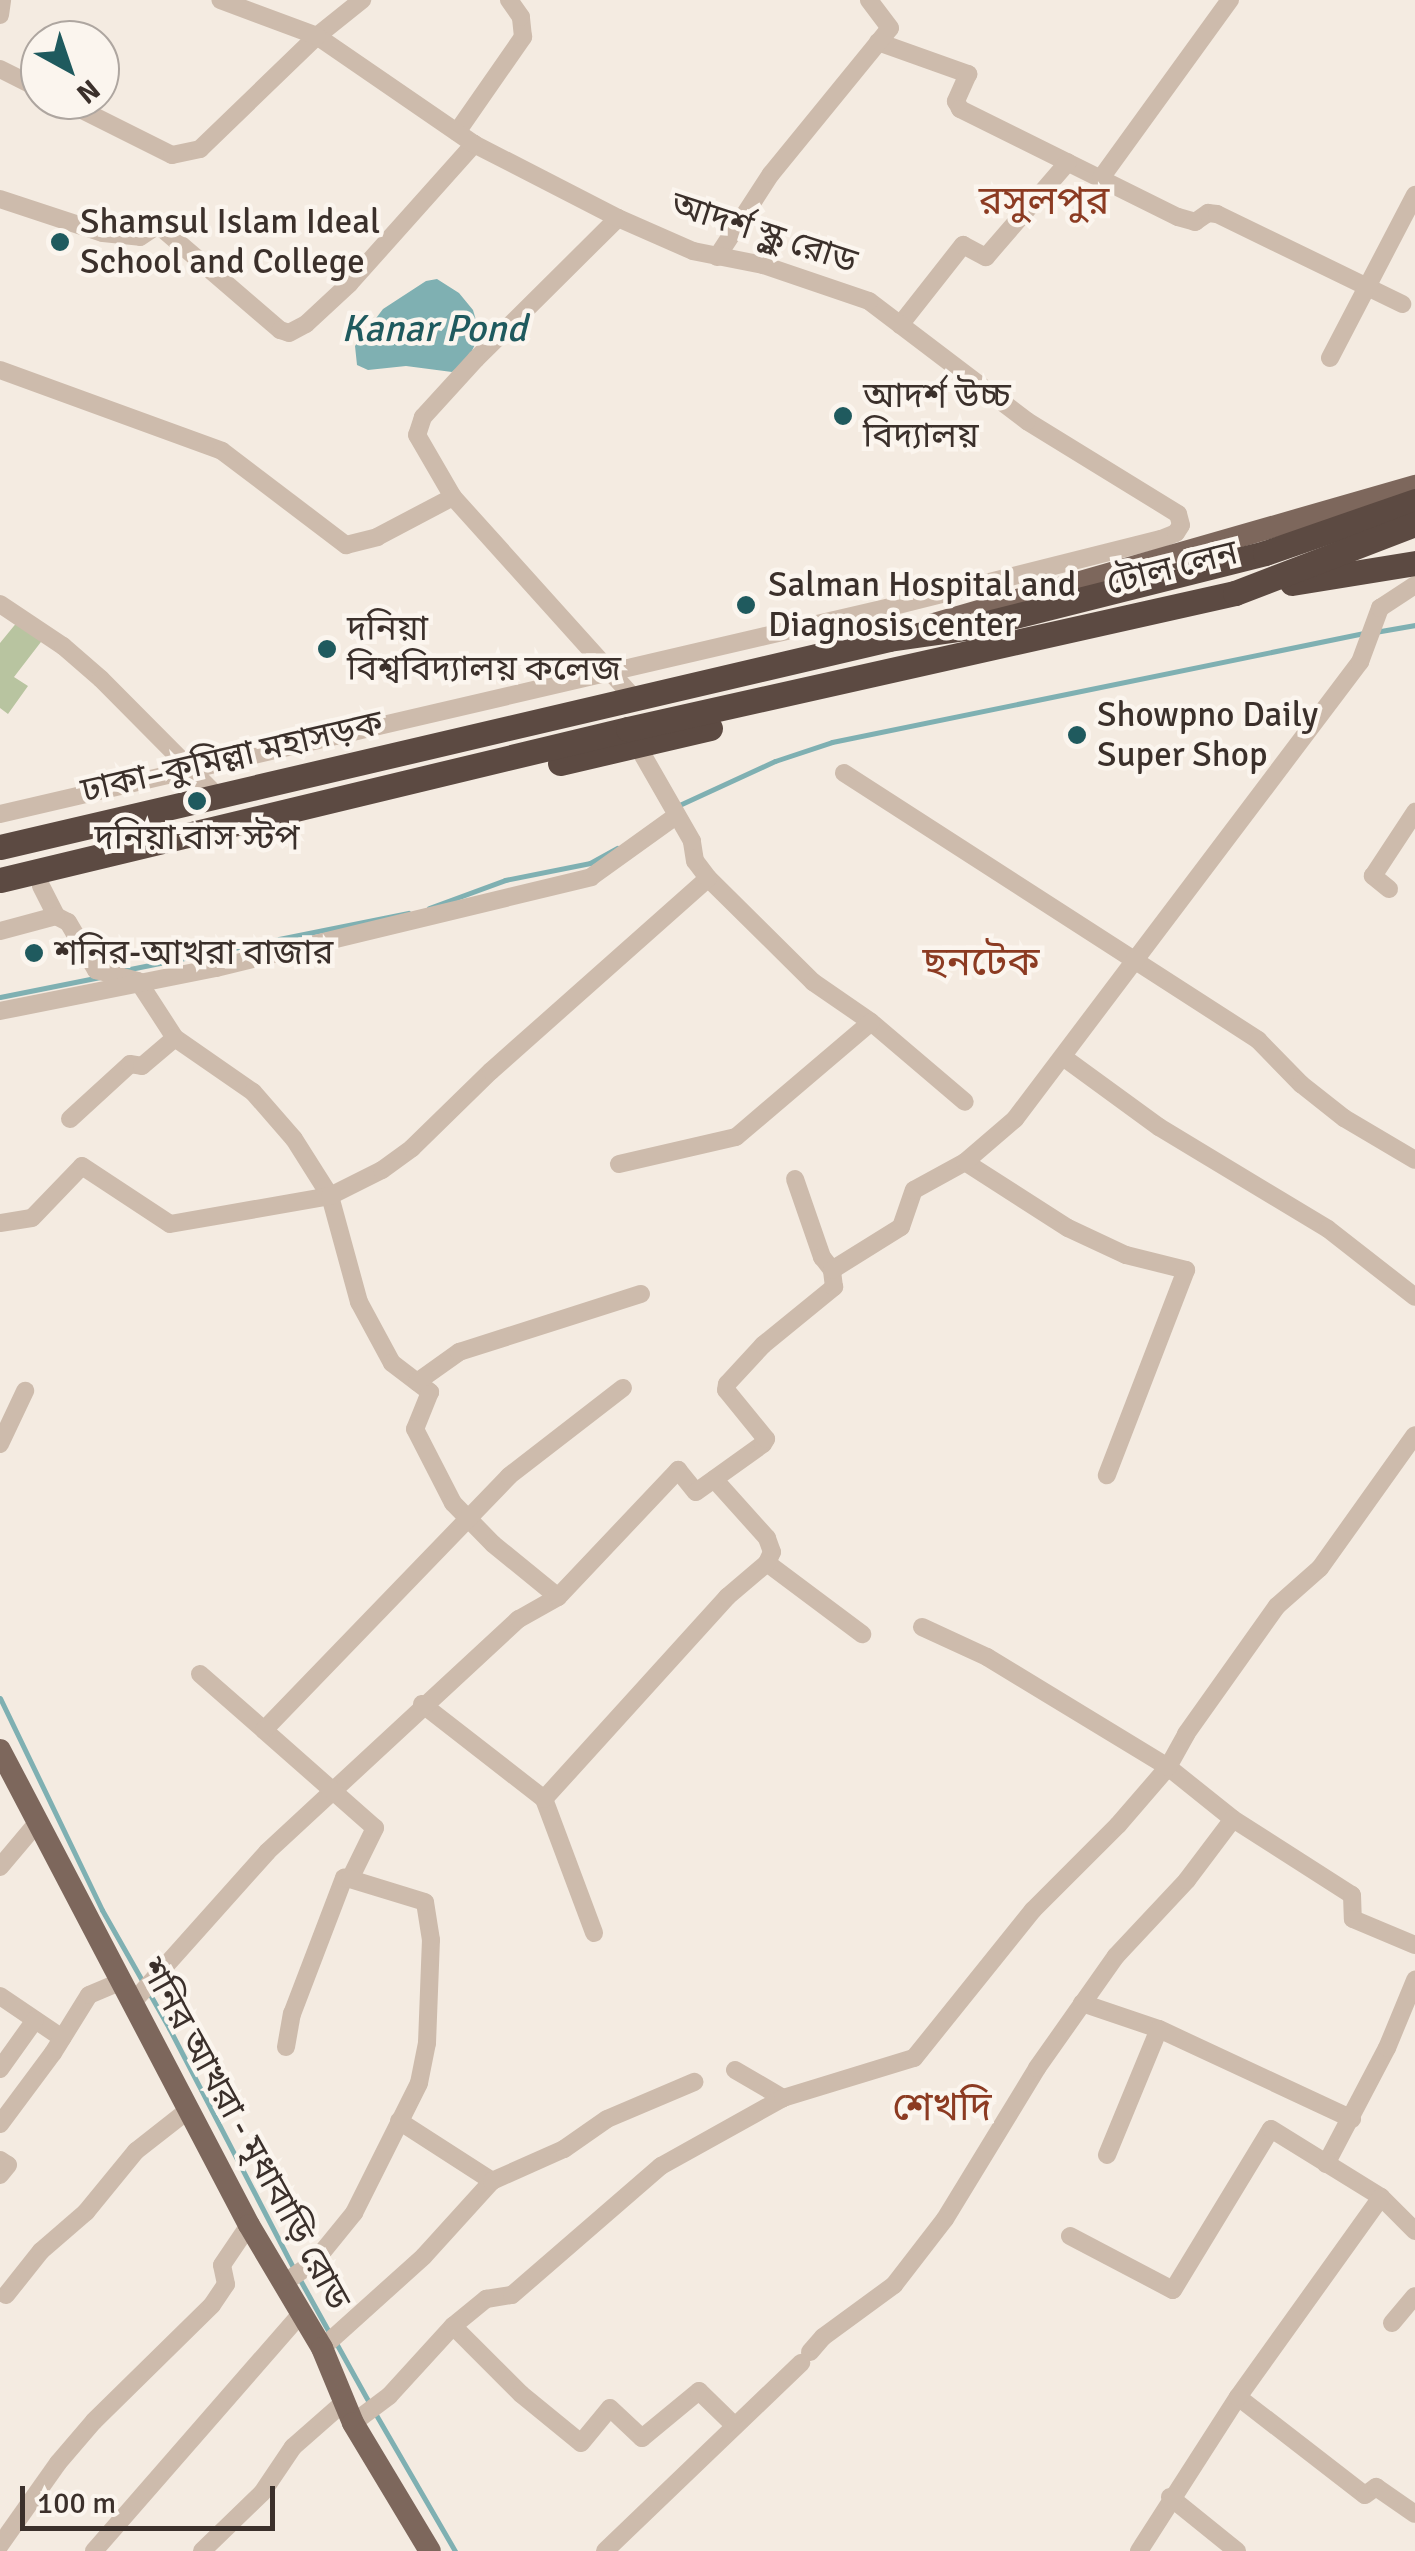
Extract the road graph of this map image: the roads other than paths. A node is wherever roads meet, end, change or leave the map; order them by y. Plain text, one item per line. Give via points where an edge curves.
1 (2, 0) edge
2 (220, 0) edge
3 (362, 0) edge
4 (508, 0) edge
5 (869, 0) edge
6 (1230, 0) edge
7 (0, 15) edge
8 (317, 36) junction
9 (878, 42) junction
10 (102, 120) edge
11 (457, 132) junction
12 (474, 144) junction
13 (1068, 162) junction
14 (1102, 178) junction
15 (1415, 194) edge
16 (0, 200) edge
17 (618, 218) junction
18 (717, 257) junction
19 (1367, 288) junction
20 (1402, 304) dead end
21 (900, 325) junction
22 (1330, 358) dead end
23 (0, 370) edge
24 (1415, 486) edge
25 (453, 496) junction
26 (1415, 501) edge
27 (1415, 527) edge
28 (1415, 538) edge
29 (1415, 549) edge
30 (1340, 553) junction
31 (1415, 563) edge
32 (1296, 570) junction
33 (1415, 575) edge
34 (1415, 585) edge
35 (1235, 593) junction
36 (1206, 599) junction
37 (0, 604) edge
38 (889, 639) junction
39 (612, 674) junction
40 (634, 698) junction
41 (763, 698) joint
42 (400, 720) junction
43 (637, 745) junction
44 (408, 751) junction
45 (259, 753) junction
46 (192, 769) junction
47 (844, 774) dead end
48 (267, 784) junction
49 (217, 796) junction
50 (674, 811) junction
51 (1415, 812) edge
52 (0, 814) edge
53 (0, 846) edge
54 (708, 878) junction
55 (0, 880) edge
56 (41, 886) junction
57 (1390, 889) dead end
58 (0, 896) edge
59 (56, 916) junction
60 (0, 931) edge
61 (1136, 962) junction
62 (138, 981) junction
63 (0, 1011) edge
64 (872, 1022) junction
65 (176, 1038) junction
66 (1064, 1057) junction
67 (966, 1102) dead end
68 (70, 1119) dead end
69 (1415, 1160) edge
70 (965, 1162) junction
71 (619, 1164) dead end
72 (796, 1179) dead end
73 (330, 1196) junction
74 (0, 1223) edge
75 (832, 1270) junction
76 (641, 1294) dead end
77 (1415, 1297) edge
78 (417, 1382) junction
79 (623, 1388) dead end
80 (25, 1391) dead end
81 (1415, 1435) edge
82 (0, 1444) edge
83 (1107, 1475) dead end
84 (714, 1479) junction
85 (468, 1519) junction
86 (768, 1563) junction
87 (558, 1598) junction
88 (922, 1627) dead end
89 (862, 1634) dead end
90 (200, 1674) dead end
91 (422, 1704) junction
92 (264, 1730) junction
93 (0, 1750) edge
94 (1168, 1767) junction
95 (336, 1792) junction
96 (544, 1799) junction
97 (1233, 1819) junction
98 (37, 1823) junction
99 (0, 1867) edge
100 (350, 1879) junction
101 (594, 1933) dead end
102 (1415, 1945) edge
103 (1415, 1980) edge
104 (128, 1991) junction
105 (0, 1996) edge
106 (1082, 2003) junction
107 (35, 2020) junction
108 (1159, 2029) junction
109 (62, 2038) junction
110 (286, 2048) dead end
111 (0, 2069) edge
112 (735, 2070) dead end
113 (694, 2082) dead end
114 (784, 2098) junction
115 (188, 2110) junction
116 (1352, 2118) junction
117 (399, 2121) junction
118 (0, 2124) edge
119 (1106, 2156) dead end
120 (0, 2160) edge
121 (1326, 2164) junction
122 (0, 2175) edge
123 (492, 2182) junction
124 (1381, 2197) junction
125 (249, 2225) junction
126 (1415, 2231) edge
127 (1070, 2236) dead end
128 (284, 2283) junction
129 (6, 2294) dead end
130 (1415, 2296) edge
131 (301, 2314) junction
132 (1392, 2323) dead end
133 (453, 2326) junction
134 (322, 2348) junction
135 (1238, 2398) junction
136 (352, 2415) junction
137 (735, 2426) junction
138 (1170, 2498) junction
139 (1415, 2514) edge
140 (0, 2544) edge
141 (94, 2551) edge
142 (202, 2551) edge
143 (430, 2551) edge
144 (605, 2551) edge
145 (1139, 2551) edge
146 (1238, 2551) edge

1 - 7 street
2 - 8 street, আদর্শ স্কুল রোড
3 - 8 street
4 - 11 street via 521,17 523,37
5 - 9 street via 892,25
6 - 14 street
8 - 10 street via 200,149 172,155
8 - 11 street, আদর্শ স্কুল রোড
9 - 13 street via 964,71 960,109
9 - 18 street via 771,174
11 - 12 street, আদর্শ স্কুল রোড
12 - 16 street via 349,284 289,333 158,226 140,237 103,233
12 - 17 street, আদর্শ স্কুল রোড
13 - 14 street
13 - 21 street via 986,257 963,245
14 - 19 street via 1196,222 1217,214
15 - 19 street
17 - 18 street, আদর্শ স্কুল রোড
17 - 25 street via 423,417 417,435
18 - 21 street, আদর্শ স্কুল রোড via 869,301
19 - 20 street
19 - 22 street
21 - 39 street, আদর্শ স্কুল রোড via 1027,420 1178,514 1176,533
23 - 25 street via 222,451 346,545 377,537
24 - 38 main road, ঢাকা–কুমিল্লা মহাসড়ক
25 - 39 street
26 - 38 highway, ঢাকা–কুমিল্লা মহাসড়ক via 1265,554 971,627
27 - 30 highway, টোল লেন
28 - 30 highway
29 - 32 highway
30 - 32 highway, টোল লেন
31 - 35 highway
32 - 35 highway, টোল লেন
33 - 35 main road
34 - 61 street via 1380,608 1360,662
35 - 36 highway, টোল লেন
36 - 41 highway, টোল লেন
36 - 43 highway via 1118,632
37 - 46 street via 63,646
38 - 40 highway, ঢাকা–কুমিল্লা মহাসড়ক
39 - 40 street
39 - 42 street
40 - 44 highway, ঢাকা–কুমিল্লা মহাসড়ক
41 - 55 highway, ঢাকা–কুমিল্লা মহাসড়ক
42 - 44 street
42 - 45 street
43 - 50 street
43 - 56 highway
44 - 48 highway, ঢাকা–কুমিল্লা মহাসড়ক
45 - 46 street
45 - 48 street
46 - 49 street
46 - 52 street
47 - 61 street
48 - 49 highway, ঢাকা–কুমিল্লা মহাসড়ক
49 - 53 highway, ঢাকা–কুমিল্লা মহাসড়ক
50 - 54 street
50 - 62 street via 590,877
51 - 57 street via 1373,876
54 - 64 street via 813,982
54 - 73 street via 412,1148
56 - 58 highway
56 - 59 street
59 - 60 street
59 - 62 street via 108,974
61 - 66 street
61 - 69 street via 1258,1040 1344,1118
62 - 63 street
62 - 65 street
64 - 67 street
64 - 71 street via 736,1137
65 - 68 street via 142,1066 130,1064
65 - 73 street via 268,1107
66 - 70 street via 1014,1119
66 - 77 street via 1159,1127 1328,1230
70 - 75 street via 914,1190 901,1227
70 - 83 street via 1068,1228 1126,1255 1186,1270
72 - 75 street
73 - 74 street via 170,1224 82,1166 32,1218
73 - 78 street via 359,1302 392,1362
75 - 84 street via 834,1287 763,1344 728,1384 726,1390 766,1438
76 - 78 street via 459,1352
78 - 85 street via 430,1398 416,1435
79 - 85 street via 509,1476
80 - 82 street
81 - 94 street via 1320,1568 1277,1606
84 - 86 street via 767,1538
84 - 87 street via 696,1492 678,1470
85 - 87 street
85 - 92 street
86 - 89 street
86 - 96 street via 727,1597
87 - 91 street via 519,1619
88 - 94 street via 987,1657
90 - 92 street
91 - 95 street
91 - 96 street
92 - 95 street
93 - 98 main road, শনির আখরা - মৃধাবাড়ি রোড
94 - 97 street
94 - 114 street via 1033,1910 914,2058
95 - 100 street via 375,1828
95 - 104 street via 267,1852 164,1969
96 - 101 street
97 - 102 street via 1352,1895 1353,1919
97 - 106 street
98 - 99 street
98 - 104 main road, শনির আখরা - মৃধাবাড়ি রোড
100 - 110 street via 344,1878 308,1973
100 - 117 street via 425,1902 431,1940 427,2044 419,2083
103 - 116 street
104 - 109 street via 88,1995
104 - 115 main road, শনির আখরা - মৃধাবাড়ি রোড
105 - 107 street
106 - 108 street
106 - 137 street via 894,2285 823,2336
107 - 109 street
107 - 111 street
108 - 116 street
108 - 119 street
109 - 118 street
112 - 114 street
113 - 123 street via 607,2119 564,2149
114 - 133 street via 661,2166 512,2295 486,2299
115 - 125 main road, শনির আখরা - মৃধাবাড়ি রোড
115 - 129 street via 136,2151
116 - 121 street
117 - 123 street
117 - 128 street via 354,2212 315,2261
120 - 122 street via 8,2165
121 - 124 street
121 - 127 street via 1271,2129 1174,2290
123 - 134 street via 424,2256
124 - 126 street
124 - 135 street
125 - 128 main road, শনির আখরা - মৃধাবাড়ি রোড
125 - 140 street via 222,2265 226,2284 212,2305 94,2421
128 - 131 main road, শনির আখরা - মৃধাবাড়ি রোড
130 - 132 street
131 - 134 main road, শনির আখরা - মৃধাবাড়ি রোড
131 - 141 street
133 - 136 street via 389,2396
133 - 137 street via 581,2442 610,2408 642,2438 699,2391
134 - 136 main road, শনির আখরা - মৃধাবাড়ি রোড
135 - 138 street
135 - 139 street via 1364,2495 1376,2486
136 - 142 street via 294,2447 262,2493
136 - 143 main road, শনির আখরা - মৃধাবাড়ি রোড
137 - 144 street
138 - 145 street
138 - 146 street

